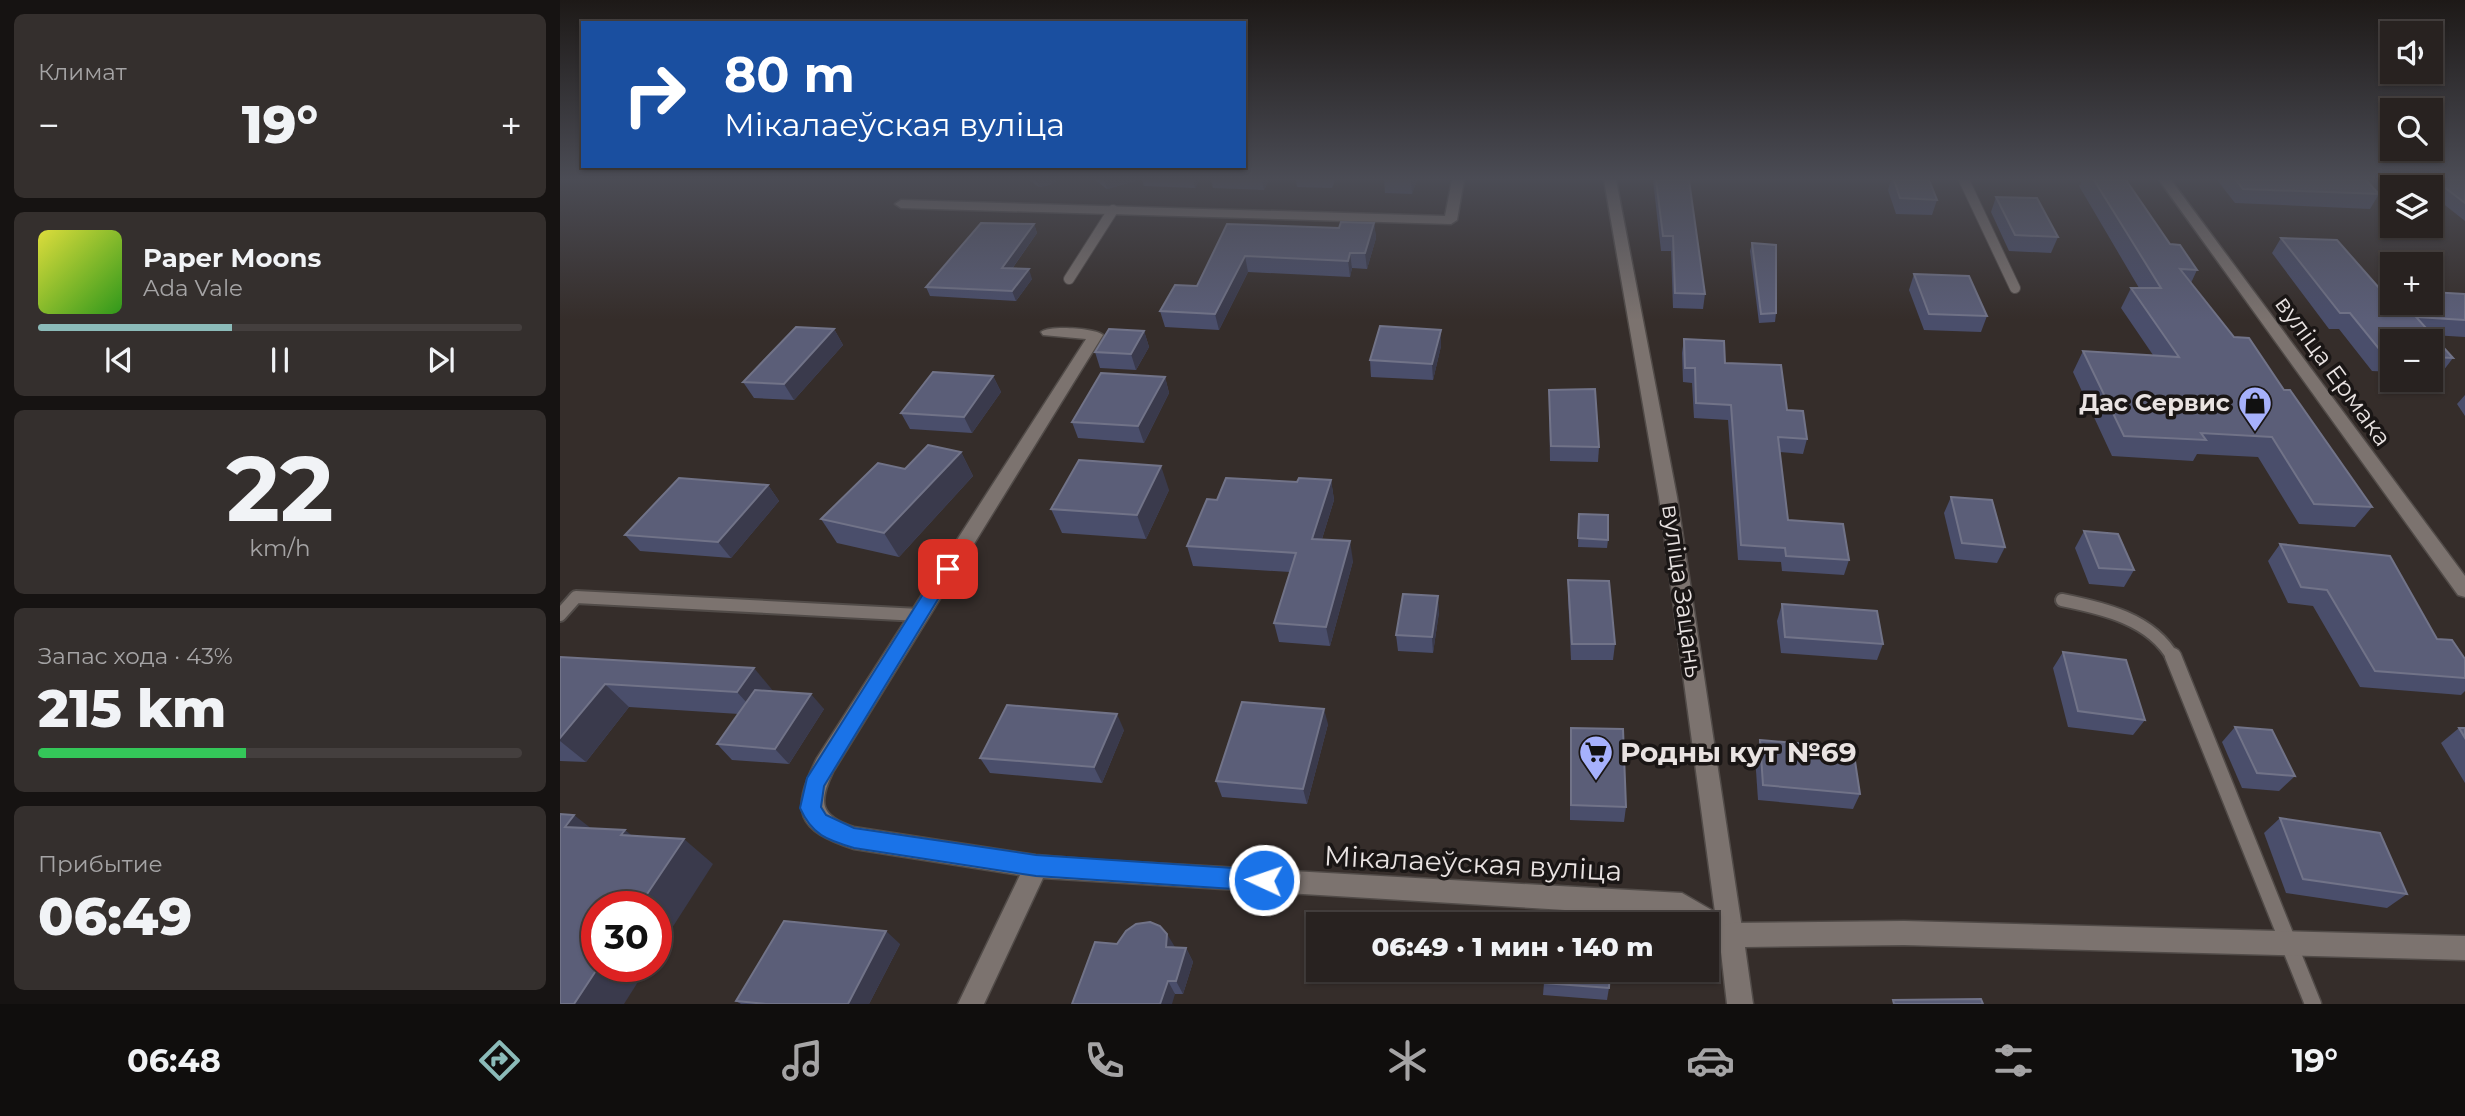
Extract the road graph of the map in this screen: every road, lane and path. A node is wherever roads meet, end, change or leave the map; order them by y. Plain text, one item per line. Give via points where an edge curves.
1 (1102, 227) edge
2 (1619, 227) edge
3 (1986, 227) edge
4 (2199, 227) edge
5 (1069, 279) dead end
6 (2015, 288) dead end
7 (1048, 332) dead end
8 (2465, 590) edge
9 (2062, 600) dead end
10 (560, 615) edge
11 (919, 615) junction
12 (1036, 866) junction
13 (1731, 935) junction
14 (2290, 945) junction
15 (2465, 948) edge
16 (971, 1004) edge
17 (1740, 1004) edge
18 (2313, 1004) edge

1 - 5 lane
2 - 13 street, вуліца Зацань via 1668,497
3 - 6 lane
4 - 8 street, вуліца Ермака
7 - 11 street, Мікалаеўская вуліца via 1096,335
9 - 14 lane via 2128,618 2161,639 2172,655
10 - 11 lane via 576,597
11 - 12 street, Мікалаеўская вуліца via 814,784 810,808 825,828 854,838
12 - 13 street, Мікалаеўская вуліца via 1682,905
12 - 16 street
13 - 14 street via 1904,933
13 - 17 street, вуліца Зацань
14 - 15 street
14 - 18 lane

